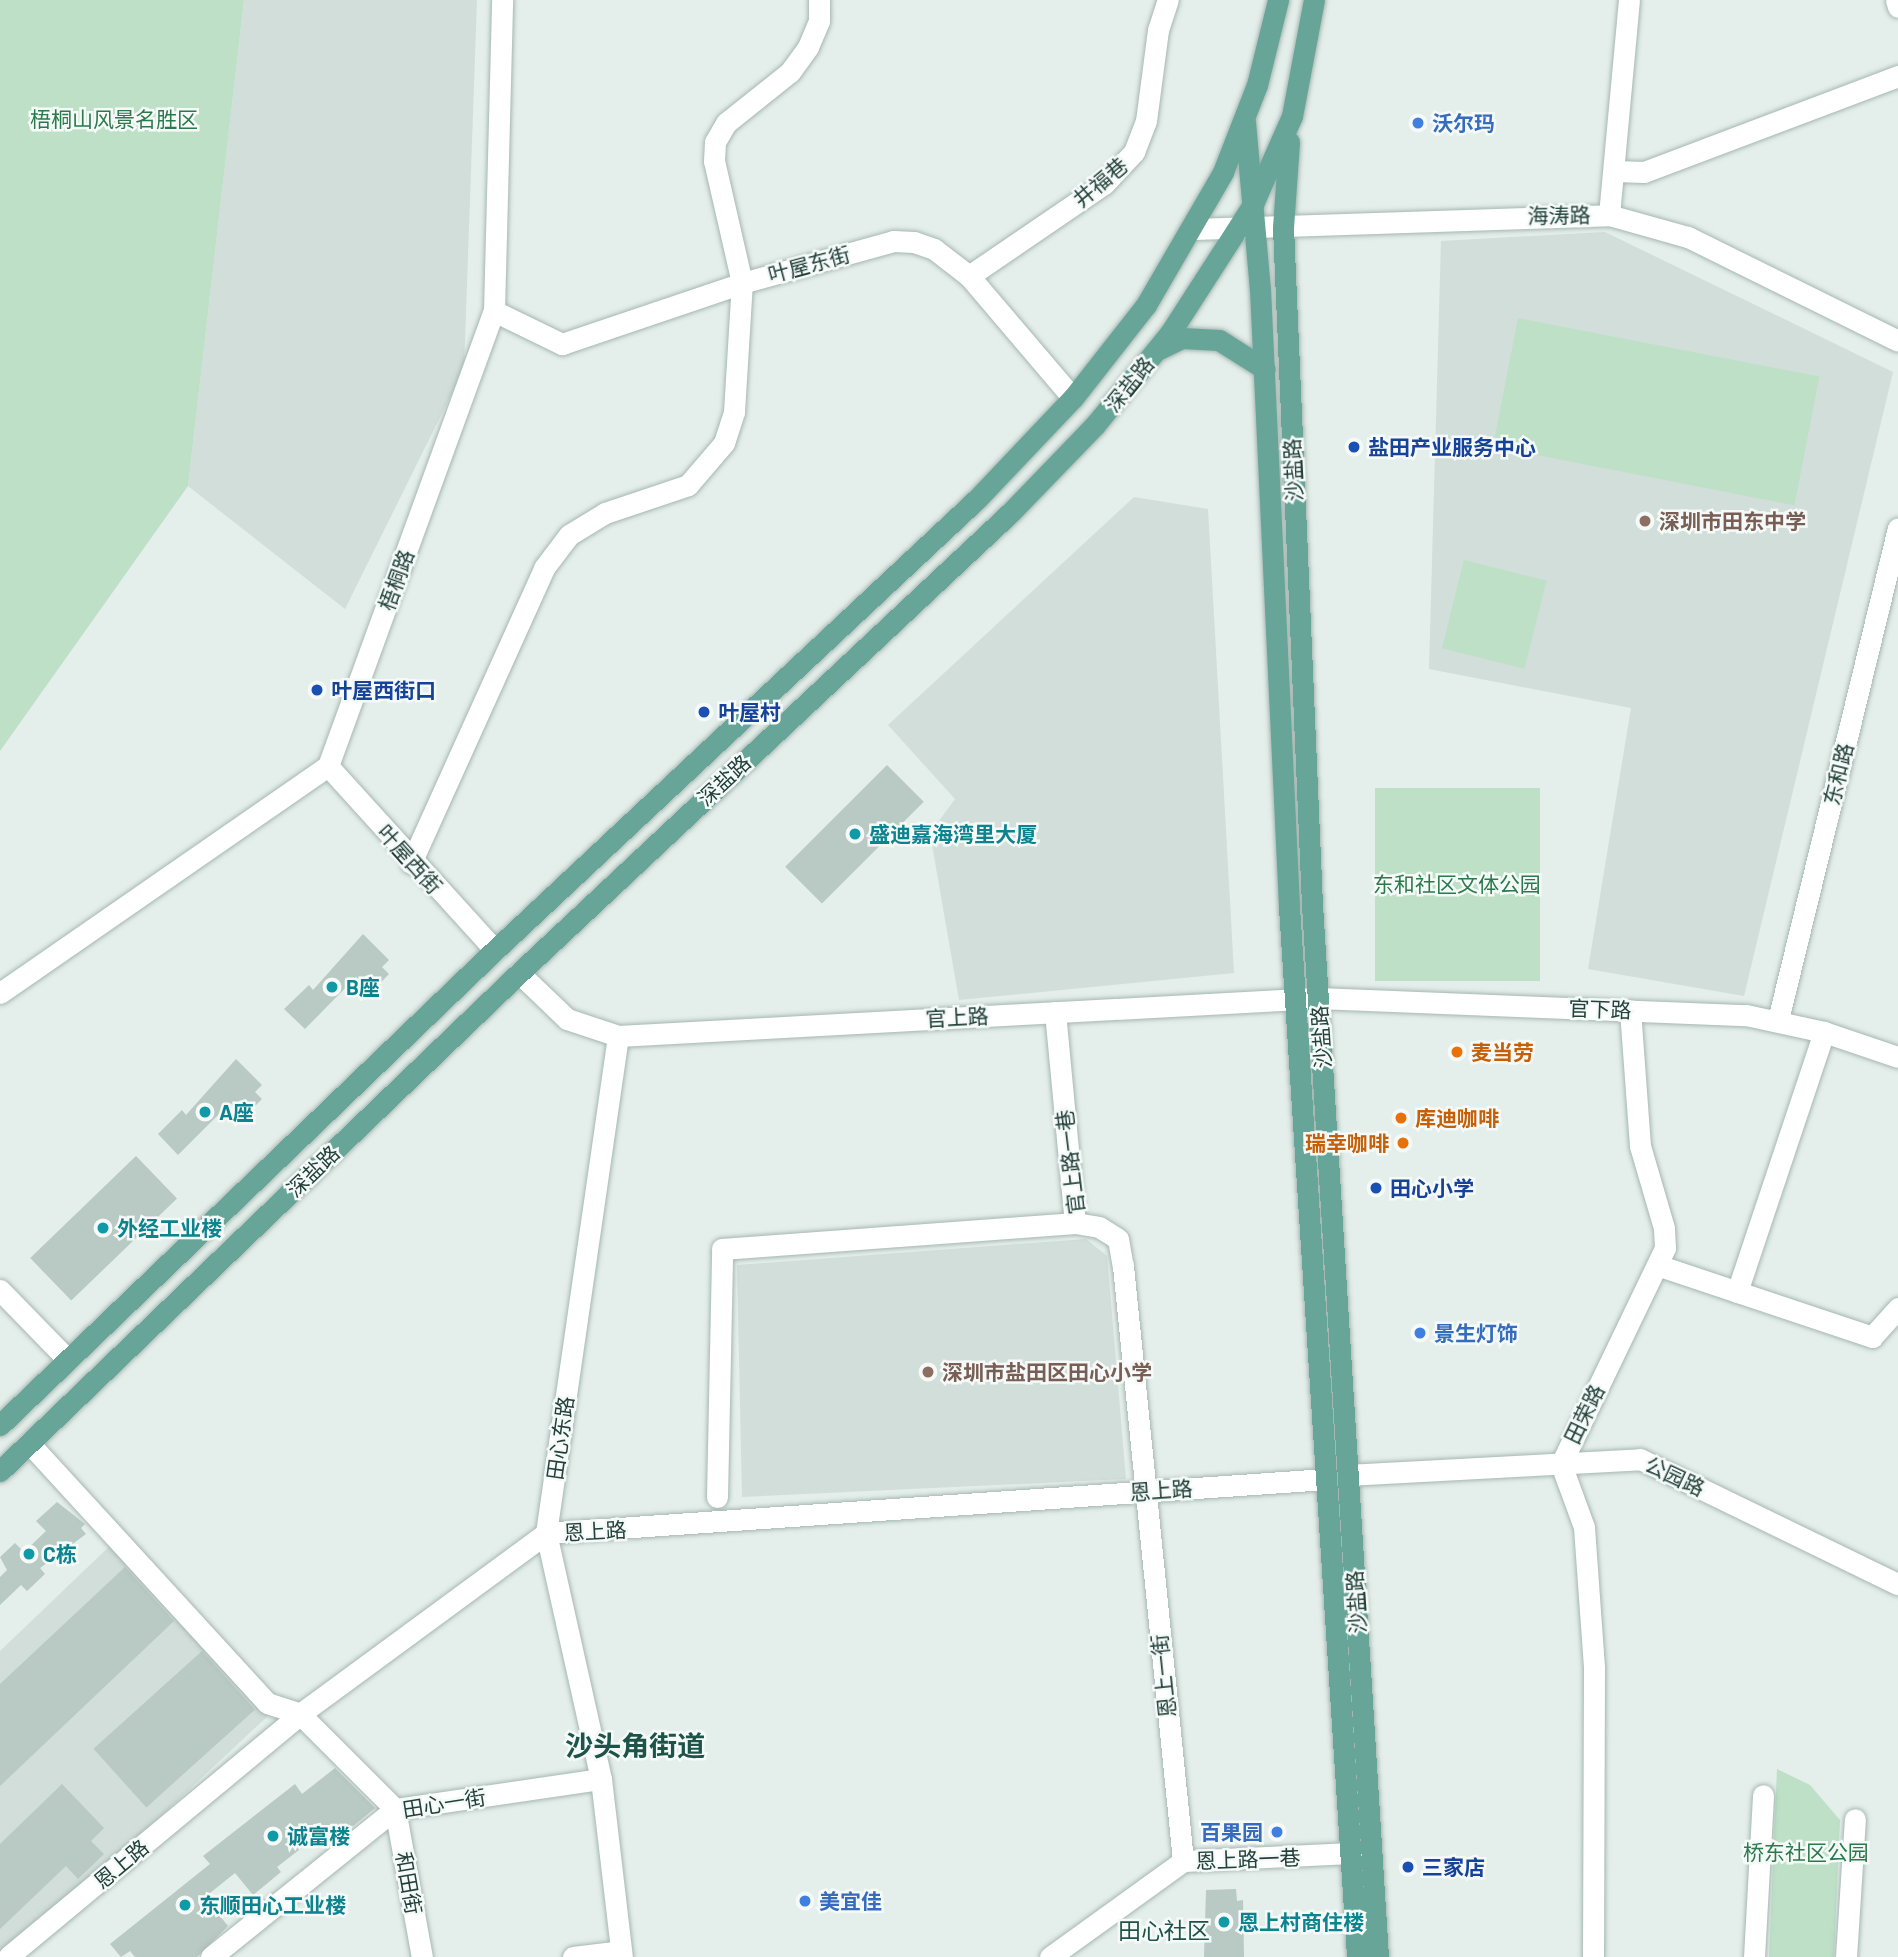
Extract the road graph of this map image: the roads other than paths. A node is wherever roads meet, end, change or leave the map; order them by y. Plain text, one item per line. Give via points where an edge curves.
1 (502, 0) edge
2 (819, 0) edge
3 (1168, 0) edge
4 (1278, 0) edge
5 (1314, 0) edge
6 (1629, 0) edge
7 (1896, 0) edge
8 (1898, 7) edge
9 (1898, 76) edge
10 (1292, 116) junction
11 (1245, 120) junction
12 (1614, 171) junction
13 (1254, 204) junction
14 (1609, 215) junction
15 (1283, 227) junction
16 (1247, 228) junction
17 (1194, 229) junction
18 (970, 276) junction
19 (742, 283) junction
20 (494, 311) junction
21 (1898, 341) edge
22 (1146, 364) junction
23 (1265, 369) junction
24 (1073, 398) junction
25 (1898, 528) edge
26 (328, 766) junction
27 (411, 863) junction
28 (495, 950) junction
29 (519, 973) junction
30 (0, 993) edge
31 (1295, 998) junction
32 (1318, 998) junction
33 (1630, 1010) junction
34 (1055, 1012) junction
35 (1778, 1020) junction
36 (1824, 1032) junction
37 (618, 1036) junction
38 (1898, 1057) edge
39 (1075, 1223) junction
40 (1660, 1266) junction
41 (0, 1290) edge
42 (1737, 1292) junction
43 (1898, 1308) edge
44 (67, 1359) junction
45 (91, 1384) junction
46 (0, 1425) edge
47 (29, 1443) junction
48 (1561, 1464) junction
49 (0, 1471) edge
50 (1348, 1475) junction
51 (1326, 1479) junction
52 (1145, 1492) junction
53 (717, 1497) dead end
54 (546, 1533) junction
55 (1898, 1584) edge
56 (300, 1714) junction
57 (601, 1779) junction
58 (1763, 1795) dead end
59 (395, 1810) junction
60 (1854, 1819) dead end
61 (1351, 1853) junction
62 (1183, 1861) junction
63 (0, 1949) edge
64 (621, 1954) edge
65 (9, 1957) edge
66 (211, 1957) edge
67 (422, 1957) edge
68 (573, 1957) edge
69 (1050, 1957) edge
70 (1357, 1957) edge
71 (1378, 1957) edge
72 (1593, 1957) edge
73 (1754, 1957) edge
74 (1846, 1957) edge

1 - 20 street, 梧桐路
2 - 19 street via 819,20 808,47 790,72 726,123 715,142 714,161
3 - 18 street, 井福巷 via 1158,30 1146,121 1134,152 1104,184
4 - 11 main road, 深盐路
5 - 10 main road
6 - 12 street
7 - 8 street
9 - 12 street via 1644,172
10 - 13 main road
10 - 15 main road, 沙盐路
11 - 13 main road, 沙盐路
11 - 17 main road, 深盐路
12 - 14 street
13 - 16 main road, 沙盐路
14 - 15 street, 海涛路
14 - 21 street, 海涛路 via 1688,237
15 - 16 street, 海涛路
15 - 32 main road, 沙盐路
16 - 17 street, 海涛路
16 - 22 main road, 深盐路
16 - 23 main road, 沙盐路
17 - 24 main road, 深盐路 via 1146,305
18 - 19 street, 叶屋东街 via 934,248 893,242
18 - 24 street, 叶屋东街
19 - 20 street, 叶屋东街 via 562,344
19 - 27 street via 734,412 724,443 709,467 688,485 605,513 569,535 544,568
20 - 26 street, 梧桐路
22 - 23 main road via 1163,345 1201,337 1236,346
22 - 29 main road, 深盐路 via 1011,512
23 - 31 main road, 沙盐路
24 - 28 main road, 深盐路 via 977,499
25 - 35 street, 东和路
26 - 27 street, 叶屋西街
26 - 30 street
27 - 28 street, 叶屋西街
28 - 44 main road, 深盐路
29 - 37 street via 567,1019
29 - 45 main road, 深盐路
31 - 32 street, 官下路
31 - 34 street, 官上路
31 - 51 main road, 沙盐路
32 - 33 street, 官下路
32 - 50 main road, 沙盐路
33 - 35 street, 官下路
33 - 40 street, 田荣路 via 1640,1146 1664,1228
34 - 37 street, 官上路
34 - 39 street, 官上路一巷
35 - 36 street, 官下路
36 - 38 street, 官下路
36 - 42 street
37 - 54 street, 田心东路
39 - 52 street, 官上路一巷 via 1099,1227 1118,1239
39 - 53 street via 722,1249
40 - 42 street
40 - 48 street, 田荣路
41 - 44 street
42 - 43 street via 1872,1337
44 - 45 main road
44 - 46 main road, 深盐路
45 - 47 main road, 深盐路
47 - 49 main road, 深盐路
47 - 56 street via 267,1703
48 - 50 street, 公园路
48 - 55 street, 公园路 via 1640,1459
48 - 72 street, 田荣路 via 1584,1527 1594,1667
50 - 71 main road, 沙盐路
51 - 52 street, 恩上路
51 - 61 main road, 沙盐路
52 - 54 street, 恩上路
52 - 62 street, 恩上一街
54 - 56 street, 恩上路
54 - 57 street, 田心东路
56 - 59 street
56 - 65 street, 恩上路
57 - 59 street, 田心一街
57 - 64 street, 田心东路
58 - 73 street
59 - 66 street, 田心一街
59 - 67 street, 和田街
60 - 74 street
61 - 62 street, 恩上路一巷
61 - 70 main road, 沙盐路
62 - 69 street, 恩上路一巷
63 - 65 street
64 - 68 street

